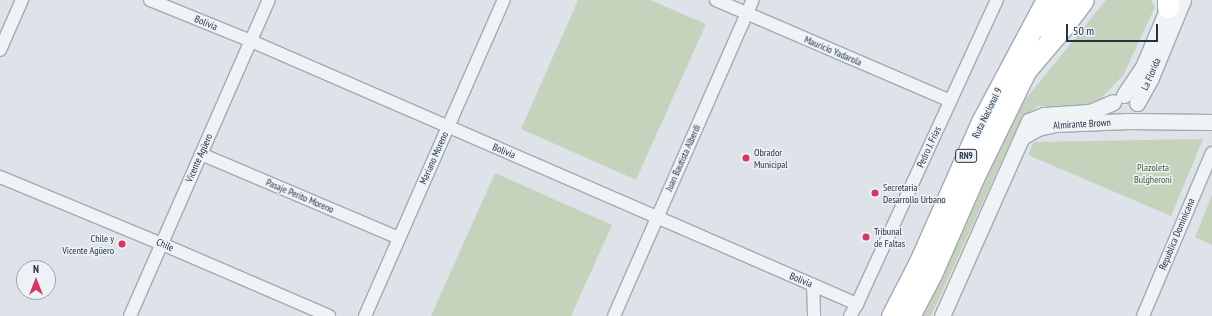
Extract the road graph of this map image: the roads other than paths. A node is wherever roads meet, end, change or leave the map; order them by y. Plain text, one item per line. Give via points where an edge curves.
1 (22, 0) edge
2 (150, 0) edge
3 (269, 0) edge
4 (504, 0) edge
5 (716, 0) edge
6 (753, 0) edge
7 (997, 0) edge
8 (1034, 0) edge
9 (1047, 0) edge
10 (1064, 0) edge
11 (1083, 0) edge
12 (1172, 2) edge
13 (747, 13) junction
14 (250, 41) junction
15 (0, 50) edge
16 (1018, 69) junction
17 (950, 101) junction
18 (1128, 102) junction
19 (1125, 121) junction
20 (1163, 122) junction
21 (1212, 122) edge
22 (448, 127) junction
23 (1022, 137) junction
24 (1212, 153) edge
25 (201, 154) junction
26 (0, 177) edge
27 (657, 218) junction
28 (399, 238) junction
29 (162, 244) junction
30 (813, 285) junction
31 (857, 304) junction
32 (130, 316) edge
33 (329, 316) edge
34 (365, 316) edge
35 (614, 316) edge
36 (814, 316) edge
37 (850, 316) edge
38 (892, 316) edge
39 (909, 316) edge
40 (942, 316) edge
41 (1143, 316) edge

1 - 15 street
2 - 14 street, Bolivia
3 - 14 street, Vicente Agüero
4 - 22 street, Mariano Moreno
5 - 13 street, Mauricio Yadarola
6 - 13 street, Juan Bautista Alberdi
7 - 17 street, Pedro J. Frías
8 - 16 highway, RN9 via 1020,30
9 - 16 highway, Ruta Nacional 9 / RN9
10 - 16 highway, Ruta Nacional 9 / RN9
11 - 16 highway, RN9
12 - 18 street
13 - 17 street, Mauricio Yadarola
13 - 27 street, Juan Bautista Alberdi
14 - 22 street, Bolivia
14 - 25 street, Vicente Agüero
16 - 38 highway, Ruta Nacional 9 / RN9 via 982,122 919,264
16 - 39 highway, Ruta Nacional 9 / RN9 via 931,274
17 - 31 street, Pedro J. Frías
18 - 19 street via 1136,115
18 - 19 street, Almirante Brown via 1113,114
18 - 20 street
18 - 23 street via 1090,112 1038,116 1029,121
19 - 20 street, Almirante Brown
19 - 23 street, Almirante Brown via 1046,126
20 - 21 street, Almirante Brown
22 - 27 street, Bolivia
22 - 28 street, Mariano Moreno
23 - 40 street
24 - 41 street, Republica Dominicana
25 - 28 street, Pasaje Perito Moreno
25 - 29 street, Vicente Agüero
26 - 29 street, Chile
27 - 30 street, Bolivia
27 - 35 street, Juan Bautista Alberdi
28 - 34 street, Mariano Moreno
29 - 32 street, Vicente Agüero
29 - 33 street, Chile
30 - 31 street, Bolivia
30 - 36 street
31 - 37 street, Pedro J. Frías

